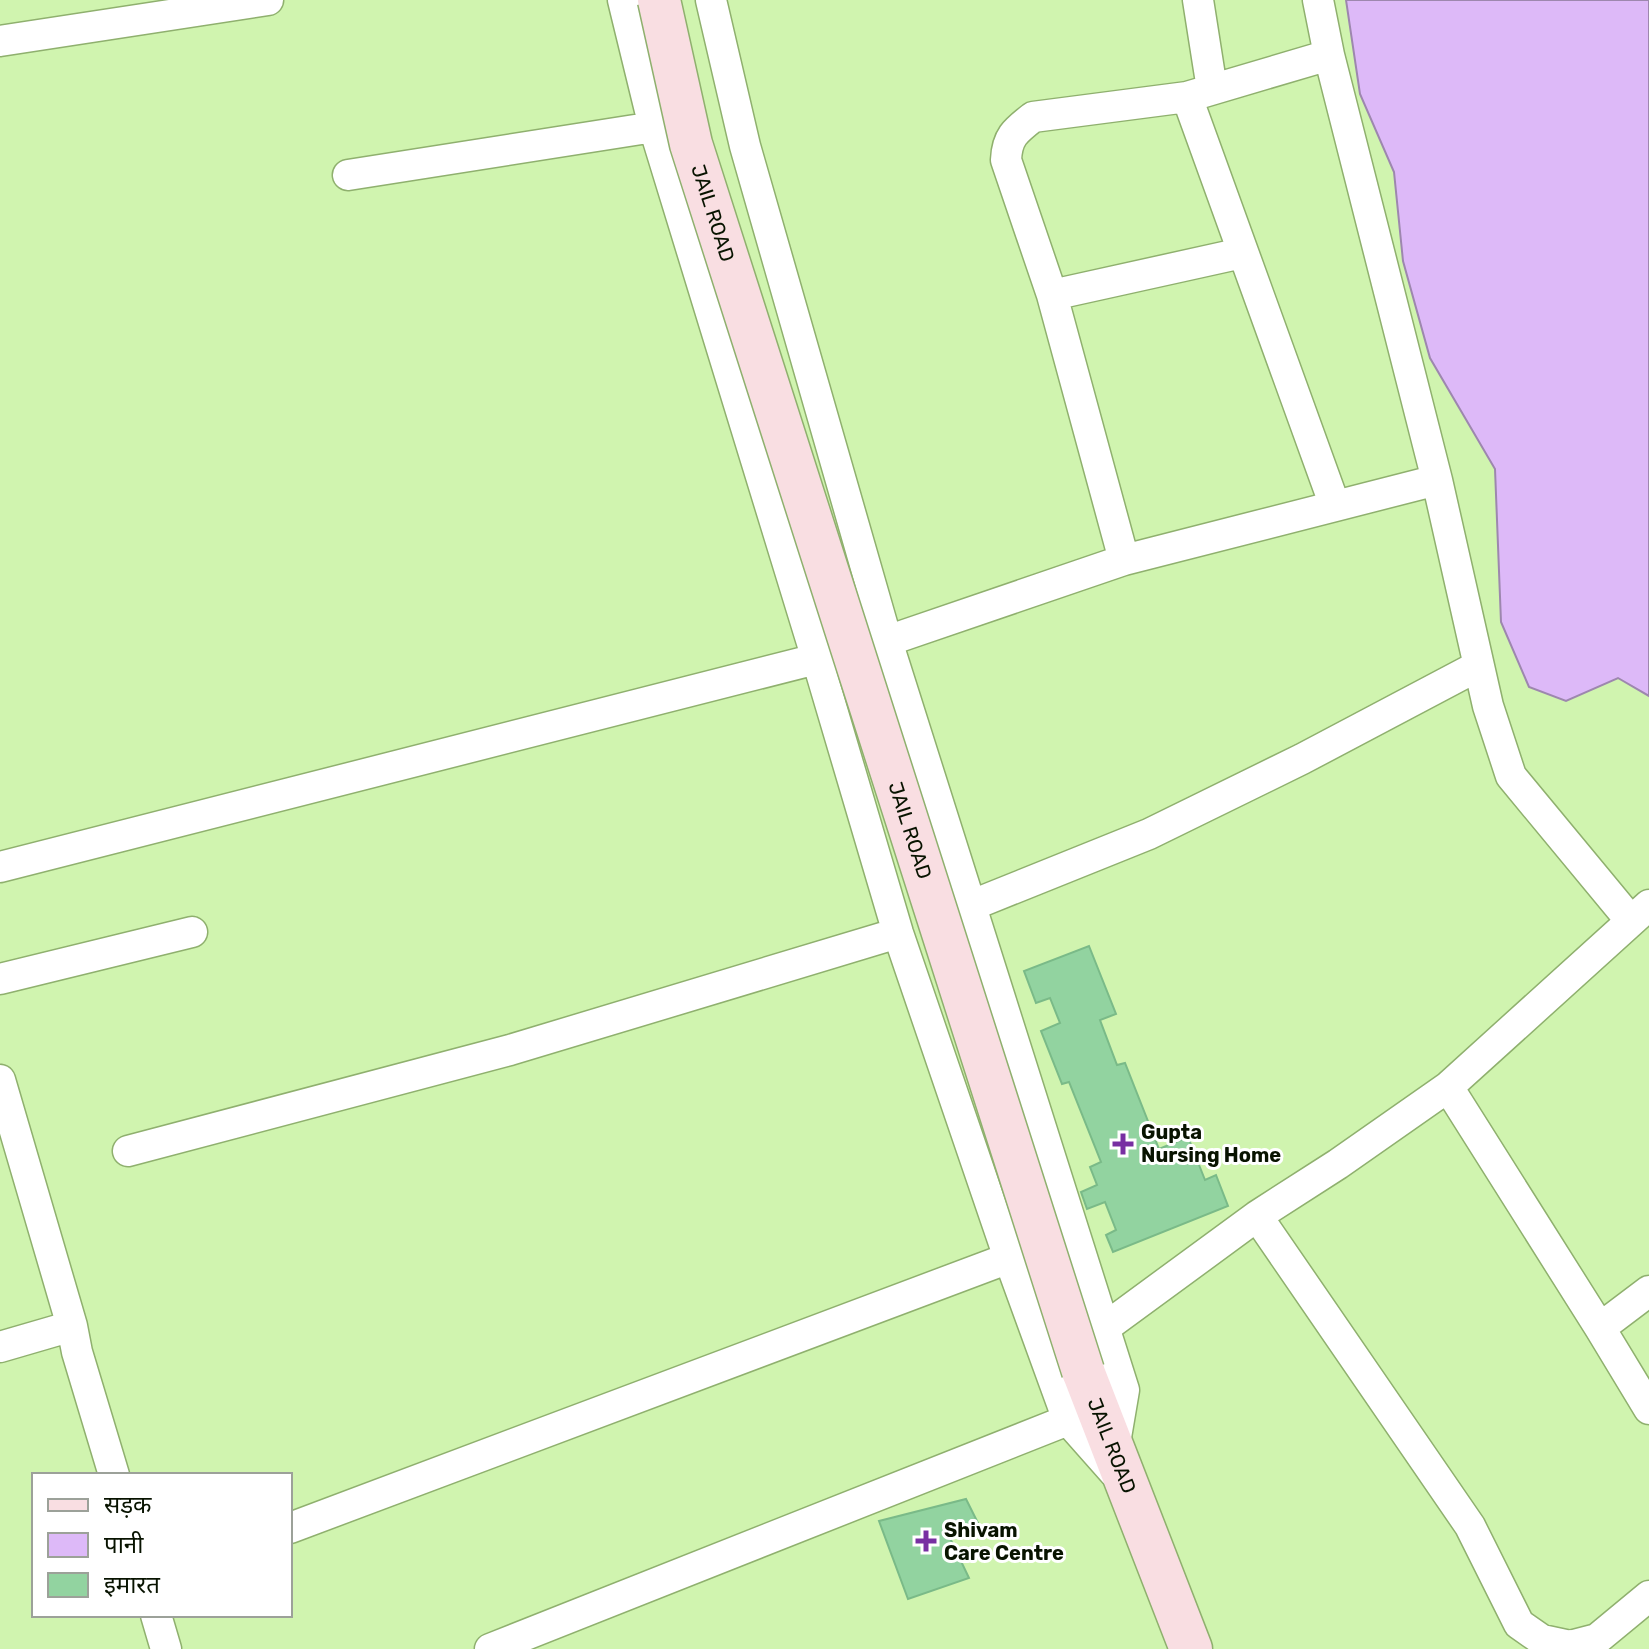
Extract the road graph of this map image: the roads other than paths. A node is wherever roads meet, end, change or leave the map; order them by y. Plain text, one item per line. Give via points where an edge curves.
1 (268, 0) edge
2 (623, 0) edge
3 (659, 0) edge
4 (711, 0) edge
5 (1198, 0) edge
6 (1318, 0) edge
7 (0, 41) edge
8 (1329, 55) junction
9 (1200, 93) junction
10 (654, 127) junction
11 (348, 175) dead end
12 (1242, 253) junction
13 (1052, 295) junction
14 (1437, 480) junction
15 (1335, 506) junction
16 (1124, 560) junction
17 (887, 641) junction
18 (817, 659) junction
19 (1478, 666) junction
20 (0, 867) edge
21 (970, 906) junction
22 (1640, 913) edge
23 (192, 932) dead end
24 (898, 933) junction
25 (0, 979) edge
26 (0, 1080) edge
27 (1448, 1087) junction
28 (128, 1151) dead end
29 (1257, 1216) junction
30 (1009, 1258) junction
31 (1649, 1291) edge
32 (72, 1326) junction
33 (1600, 1328) junction
34 (1103, 1329) junction
35 (0, 1347) edge
36 (1649, 1409) edge
37 (1068, 1420) junction
38 (1120, 1469) junction
39 (113, 1473) edge
40 (292, 1527) edge
41 (1649, 1596) edge
42 (157, 1617) edge
43 (166, 1649) edge
44 (490, 1649) edge
45 (1191, 1649) edge

1 - 7 street
2 - 10 street
3 - 38 street, JAIL ROAD, bridge via 691,144 1083,1371
4 - 17 street via 745,146
5 - 9 street
6 - 8 street
8 - 9 street
8 - 14 street
9 - 12 street
9 - 13 street via 1033,117 1007,144 1006,160
10 - 11 street
10 - 18 street
12 - 13 street
12 - 15 street
13 - 16 street
14 - 15 street
14 - 19 street
15 - 16 street
16 - 17 street
17 - 18 street
17 - 21 street
18 - 20 street
18 - 24 street
19 - 21 street via 1149,834
19 - 22 street via 1511,776
21 - 34 street
22 - 27 street
23 - 25 street
24 - 28 street via 510,1050
24 - 30 street
26 - 32 street
27 - 29 street
27 - 33 street
29 - 34 street
29 - 41 street via 1470,1526 1519,1624 1542,1640 1570,1646 1597,1639
30 - 37 street
30 - 40 street
31 - 33 street
32 - 35 street
32 - 39 street
33 - 36 street
34 - 38 street via 1124,1390
37 - 38 street
37 - 44 street
38 - 45 street, JAIL ROAD
42 - 43 street

